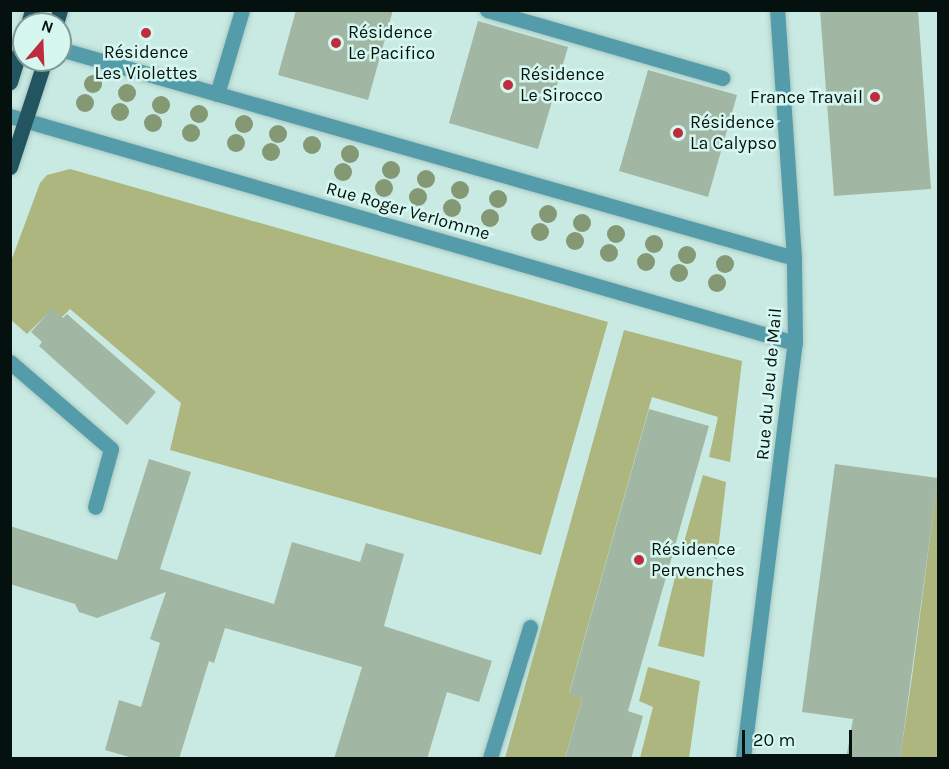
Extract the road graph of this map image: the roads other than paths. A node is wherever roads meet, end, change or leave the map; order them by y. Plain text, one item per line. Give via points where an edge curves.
1 (242, 10) edge
2 (487, 10) edge
3 (777, 10) edge
4 (72, 53) edge
5 (41, 72) edge
6 (722, 78) dead end
7 (217, 94) junction
8 (10, 116) edge
9 (27, 121) junction
10 (10, 167) edge
11 (794, 258) junction
12 (795, 343) junction
13 (10, 362) edge
14 (95, 507) dead end
15 (530, 627) dead end
16 (490, 759) edge
17 (743, 759) edge

1 - 7 street
2 - 6 street
3 - 11 street, Rue du Jeu de Mail
4 - 7 street
5 - 9 main road
7 - 11 street
8 - 9 street, Rue Roger Verlomme
9 - 10 main road
9 - 12 street, Rue Roger Verlomme
11 - 12 street, Rue du Jeu de Mail
12 - 17 street, Rue du Jeu de Mail
13 - 14 street via 111,449
15 - 16 street

